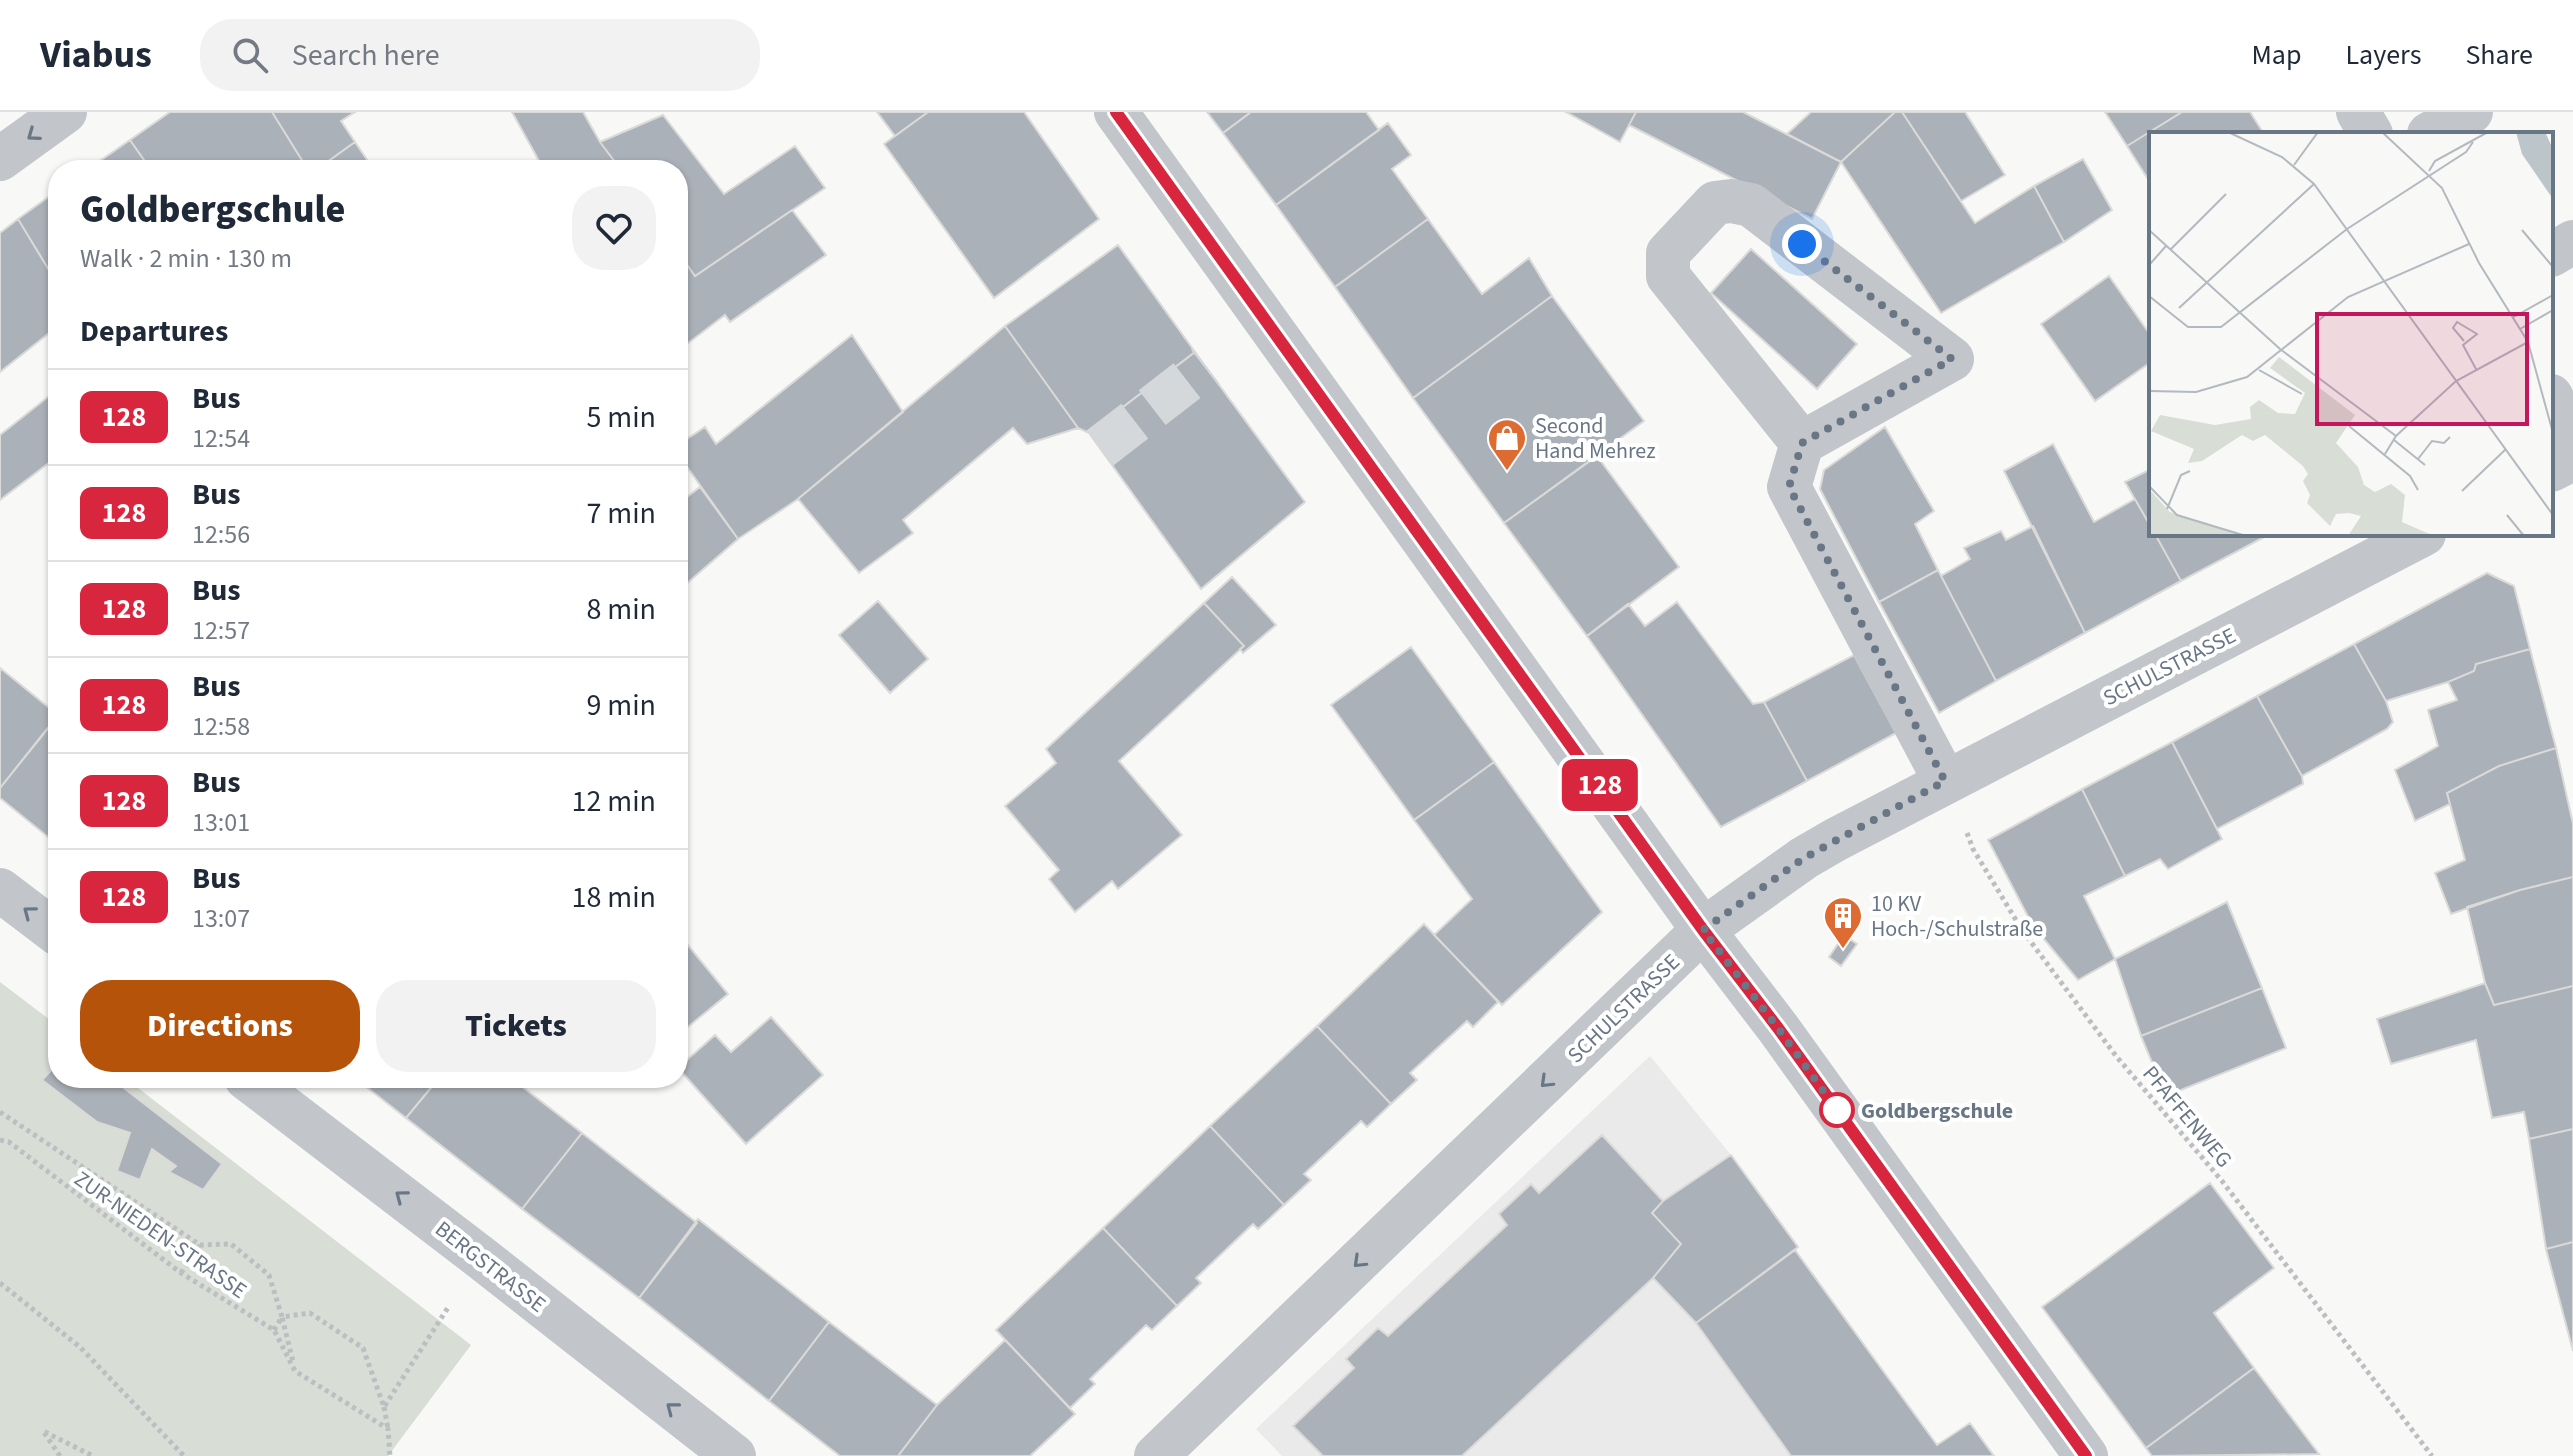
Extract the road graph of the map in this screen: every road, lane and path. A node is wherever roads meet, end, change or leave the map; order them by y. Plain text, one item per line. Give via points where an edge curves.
1 (65, 112) edge
2 (1116, 112) edge
3 (2358, 112) edge
4 (2471, 112) edge
5 (2370, 132) edge
6 (2433, 132) edge
7 (0, 159) edge
8 (2573, 242) edge
9 (2553, 254) edge
10 (2553, 400) edge
11 (2573, 442) edge
12 (1802, 443) junction
13 (2573, 459) edge
14 (2553, 469) edge
15 (2420, 536) edge
16 (1945, 781) junction
17 (0, 890) edge
18 (48, 926) edge
19 (1703, 930) junction
20 (259, 1088) edge
21 (0, 1112) edge
22 (0, 1140) edge
23 (200, 1245) junction
24 (181, 1273) junction
25 (0, 1283) edge
26 (282, 1317) junction
27 (439, 1322) dead end
28 (274, 1330) junction
29 (295, 1371) junction
30 (384, 1407) junction
31 (388, 1429) junction
32 (60, 1456) edge
33 (93, 1456) edge
34 (184, 1456) edge
35 (390, 1456) edge
36 (734, 1456) edge
37 (1156, 1456) edge
38 (2086, 1456) edge
39 (2432, 1456) edge

1 -> 7 street
2 - 19 street
3 - 5 street
4 - 6 street
8 - 9 street
10 - 11 street
12 - 12 street via 1952,359 1751,205 1715,203 1668,253 1668,276
12 - 16 street via 1789,487
13 - 14 street
15 - 16 street, SCHULSTRASSE
16 - 19 street, SCHULSTRASSE via 1804,858
16 - 39 path, PFAFFENWEG via 1973,849 2022,930
18 -> 17 street
19 -> 37 street, SCHULSTRASSE
19 - 38 street
36 -> 20 street, BERGSTRASSE
21 - 23 path
22 - 24 path, ZUR-NIEDEN-STRASSE
23 - 24 path
23 - 26 path via 231,1244 269,1275
24 - 28 path, ZUR-NIEDEN-STRASSE
25 - 34 path via 80,1347
26 - 28 path
26 - 29 path
26 - 30 path via 310,1313 363,1348
27 - 30 path
28 - 29 path
29 - 31 path
30 - 31 path
31 - 35 path
32 - 33 path via 43,1431

